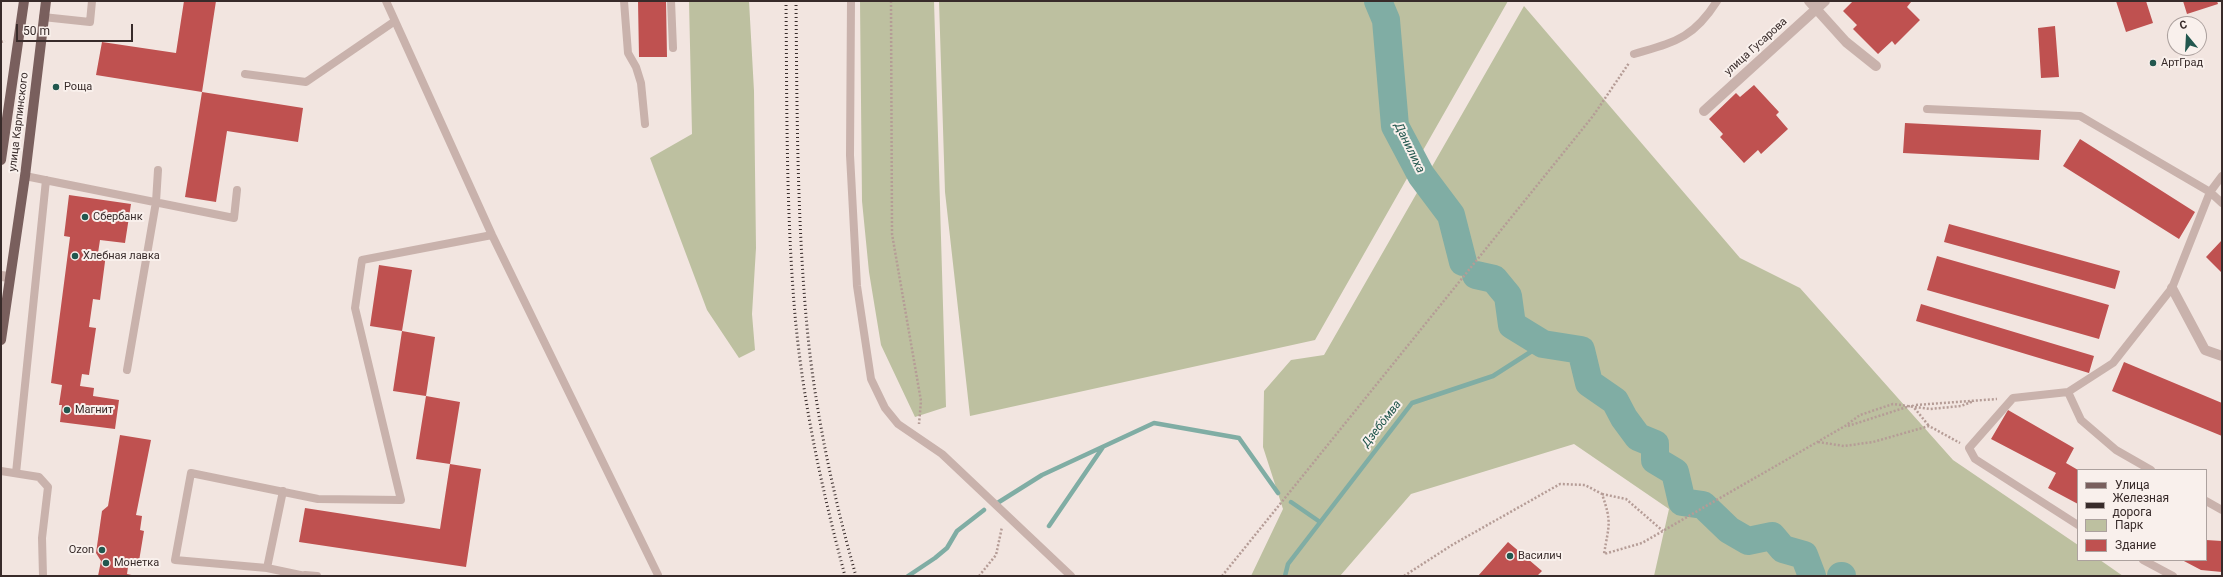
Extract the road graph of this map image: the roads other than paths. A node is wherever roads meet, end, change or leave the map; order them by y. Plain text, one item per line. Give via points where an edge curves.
1 (24, 1) edge
2 (46, 1) edge
3 (92, 1) edge
4 (386, 1) edge
5 (624, 1) edge
6 (671, 1) edge
7 (851, 1) edge
8 (1717, 1) edge
9 (1825, 1) edge
10 (1813, 5) edge
11 (43, 17) junction
12 (395, 21) junction
13 (673, 48) dead end
14 (1634, 54) road end
15 (1876, 66) dead end
16 (245, 74) dead end
17 (1927, 109) dead end
18 (1704, 111) dead end
19 (645, 124) dead end
20 (1, 160) edge
21 (158, 170) dead end
22 (25, 176) junction
23 (2222, 176) edge
24 (46, 180) junction
25 (237, 190) dead end
26 (2210, 192) junction
27 (156, 202) junction
28 (2222, 203) edge
29 (492, 234) junction
30 (5, 276) edge
31 (2172, 288) junction
32 (1, 340) edge
33 (2222, 356) edge
34 (127, 370) dead end
35 (2068, 392) junction
36 (2149, 469) edge
37 (1, 471) edge
38 (16, 473) junction
39 (283, 491) junction
40 (2207, 502) edge
41 (2222, 510) edge
42 (2077, 524) edge
43 (2145, 561) edge
44 (267, 568) junction
45 (658, 575) dead end
46 (43, 576) edge
47 (305, 576) edge
48 (317, 576) edge
49 (1070, 576) edge
50 (2173, 576) edge

1 - 20 main road, улица Карпинского
2 - 11 main road, улица Карпинского
3 - 11 lane via 90,22
4 - 12 lane
5 - 19 lane via 628,53 636,66
6 - 13 lane
7 - 49 lane via 850,155 858,294 872,379 885,408 898,424 942,454
8 - 14 lane via 1709,14 1686,37
9 - 10 street, улица Гусарова
10 - 15 street via 1846,42
10 - 18 street, улица Гусарова
11 - 22 main road, улица Карпинского
12 - 16 lane via 306,82
12 - 29 lane
17 - 26 lane via 2080,116
21 - 27 lane
22 - 24 lane
22 - 30 main road, улица Карпинского
23 - 26 lane
24 - 27 lane
24 - 38 lane
25 - 27 lane via 234,218
26 - 28 lane
26 - 31 lane
27 - 34 lane
29 - 39 lane via 362,260 355,308 402,500 318,499
29 - 45 lane
30 - 32 main road, улица Карпинского
31 - 33 street via 2205,350
31 - 35 lane via 2113,363
35 - 36 lane via 2081,420 2116,450
35 - 42 lane via 2013,398 1969,448 1975,459
37 - 38 lane
38 - 46 lane via 39,477 48,487 42,538
39 - 44 lane
39 - 44 lane via 191,473 176,560
40 - 41 lane
43 - 50 lane
44 - 47 lane
47 - 48 lane

